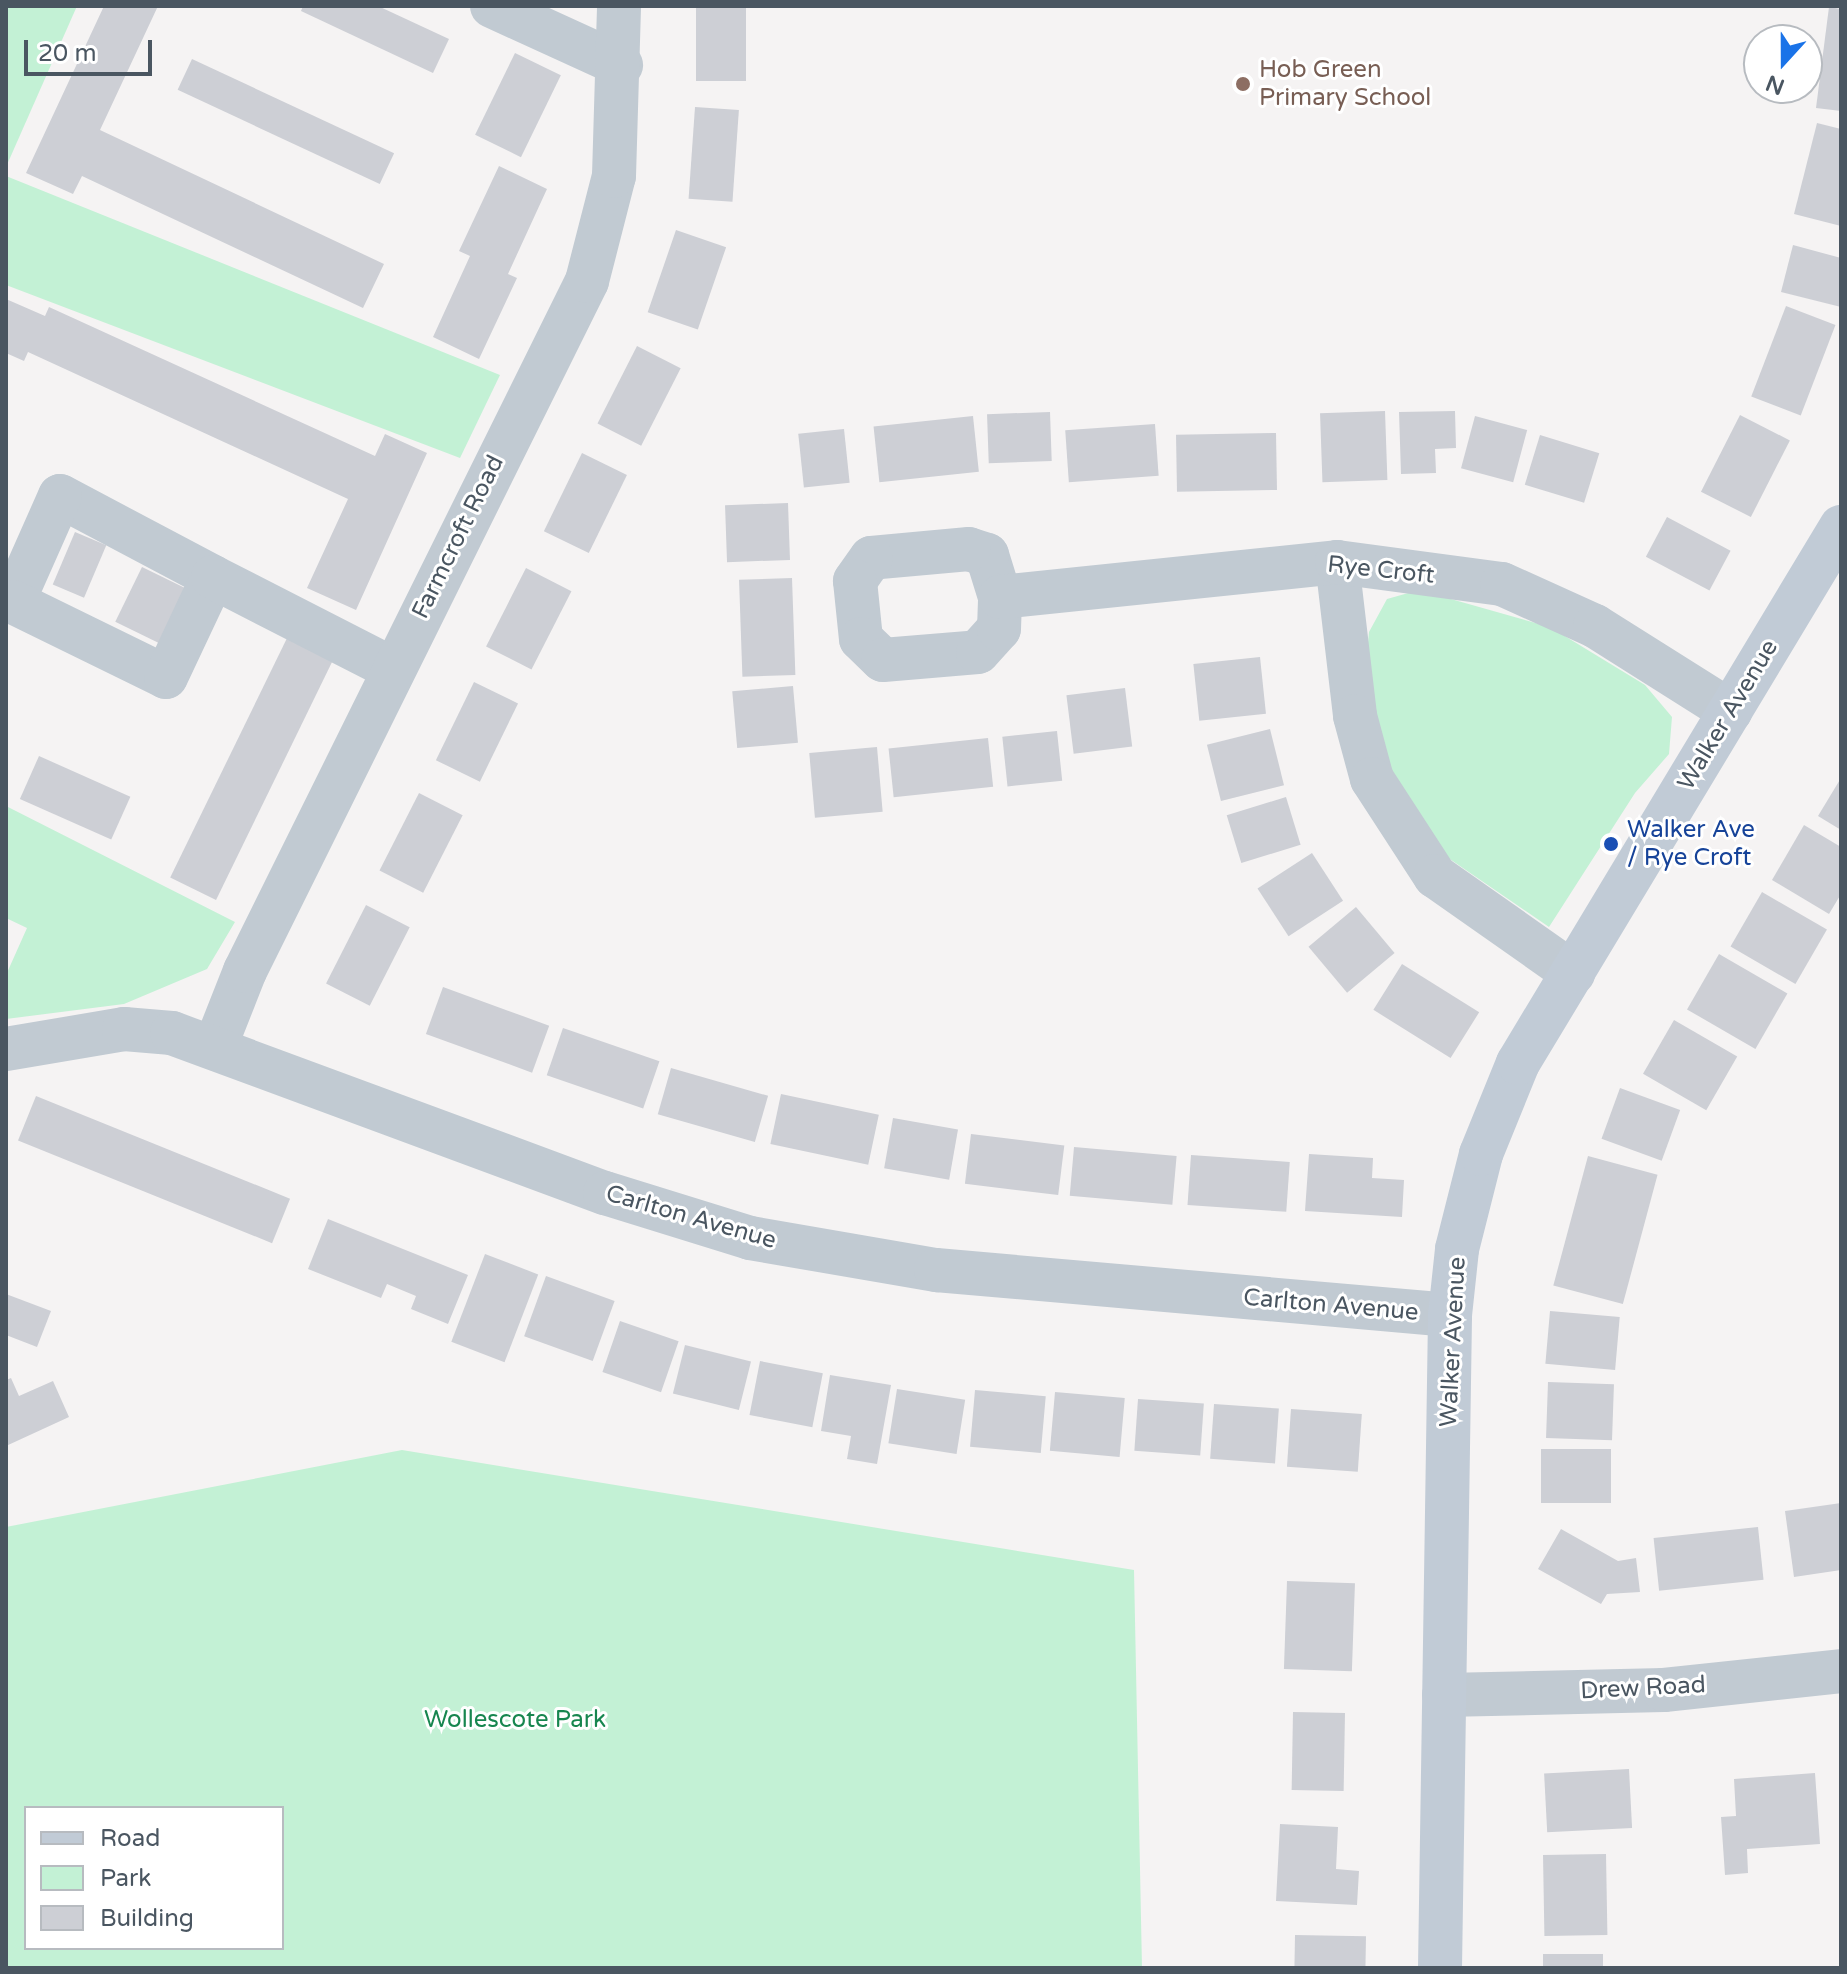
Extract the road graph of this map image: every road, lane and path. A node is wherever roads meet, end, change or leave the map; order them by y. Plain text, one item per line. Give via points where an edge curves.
1 (492, 6) edge
2 (619, 6) edge
3 (621, 65) junction
4 (1841, 527) edge
5 (1337, 562) junction
6 (213, 577) junction
7 (1000, 597) dead end
8 (393, 669) junction
9 (1730, 711) junction
10 (1573, 973) junction
11 (215, 1047) junction
12 (6, 1049) edge
13 (1450, 1315) junction
14 (1841, 1671) edge
15 (1444, 1695) junction
16 (1440, 1968) edge

1 - 3 street
2 - 3 street, Farmcroft Road
3 - 8 street, Farmcroft Road via 614,176 587,281
4 - 9 street, Walker Avenue
5 - 7 street, Rye Croft
5 - 9 street, Rye Croft via 1502,584 1595,626
5 - 10 street via 1355,716 1372,779 1435,876
6 - 6 street via 166,677 13,602 60,496
6 - 8 street
8 - 11 street, Farmcroft Road via 245,971
9 - 10 street, Walker Avenue
10 - 13 street, Walker Avenue via 1518,1063 1481,1154 1457,1249
11 - 12 street, Carlton Avenue via 172,1033 124,1029
11 - 13 street, Carlton Avenue via 605,1193 750,1238 936,1270
13 - 15 street, Walker Avenue
14 - 15 street, Drew Road via 1664,1690
15 - 16 street, Walker Avenue

